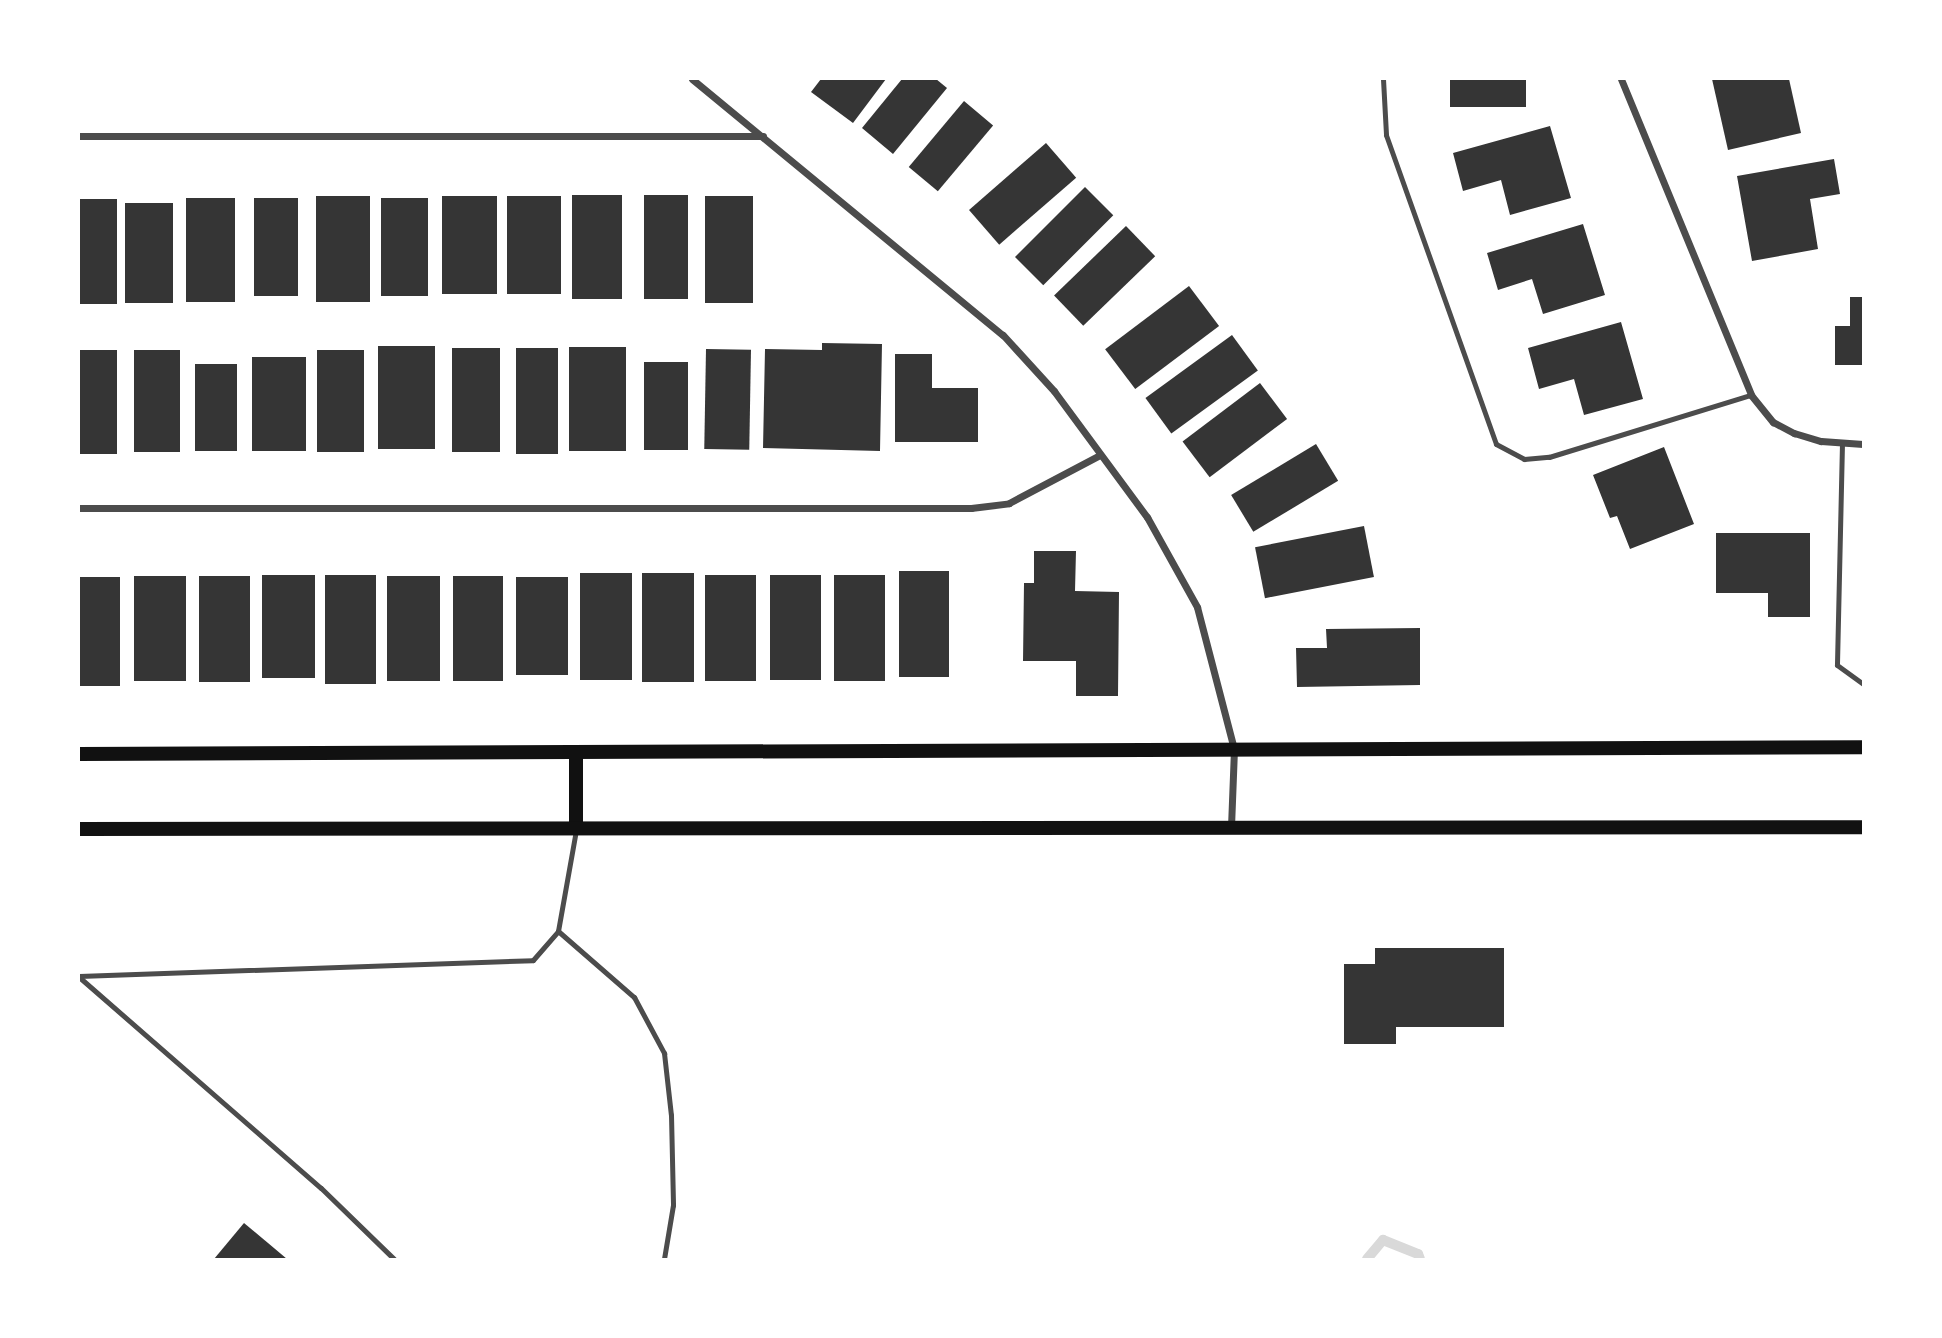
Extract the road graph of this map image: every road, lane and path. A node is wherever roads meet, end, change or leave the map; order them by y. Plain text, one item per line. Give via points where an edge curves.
1 (692, 79) edge
2 (1383, 79) edge
3 (1621, 79) edge
4 (79, 136) edge
5 (763, 136) junction
6 (1751, 396) junction
7 (1842, 443) junction
8 (1863, 444) edge
9 (1100, 455) junction
10 (79, 508) edge
11 (1863, 684) edge
12 (1863, 747) edge
13 (1234, 750) junction
14 (576, 752) junction
15 (79, 754) edge
16 (1863, 827) edge
17 (576, 828) junction
18 (1231, 828) junction
19 (79, 829) edge
20 (558, 931) junction
21 (79, 976) edge
22 (394, 1259) edge
23 (664, 1259) edge

1 - 5 street
2 - 6 lane via 1386,135 1496,444 1524,459 1549,457
3 - 6 street
4 - 5 street
5 - 9 street via 1003,335 1054,391
6 - 7 street via 1773,422 1794,433
7 - 8 street
7 - 11 lane via 1837,665
9 - 10 street via 1009,503 971,508
9 - 13 street via 1147,517 1197,607
12 - 13 main road
13 - 14 main road
13 - 18 street
14 - 15 main road
14 - 17 main road
16 - 18 main road
17 - 18 main road
17 - 19 main road
17 - 20 lane
20 - 21 lane via 534,960
20 - 23 lane via 634,997 664,1052 673,1205
21 - 22 lane via 321,1188

